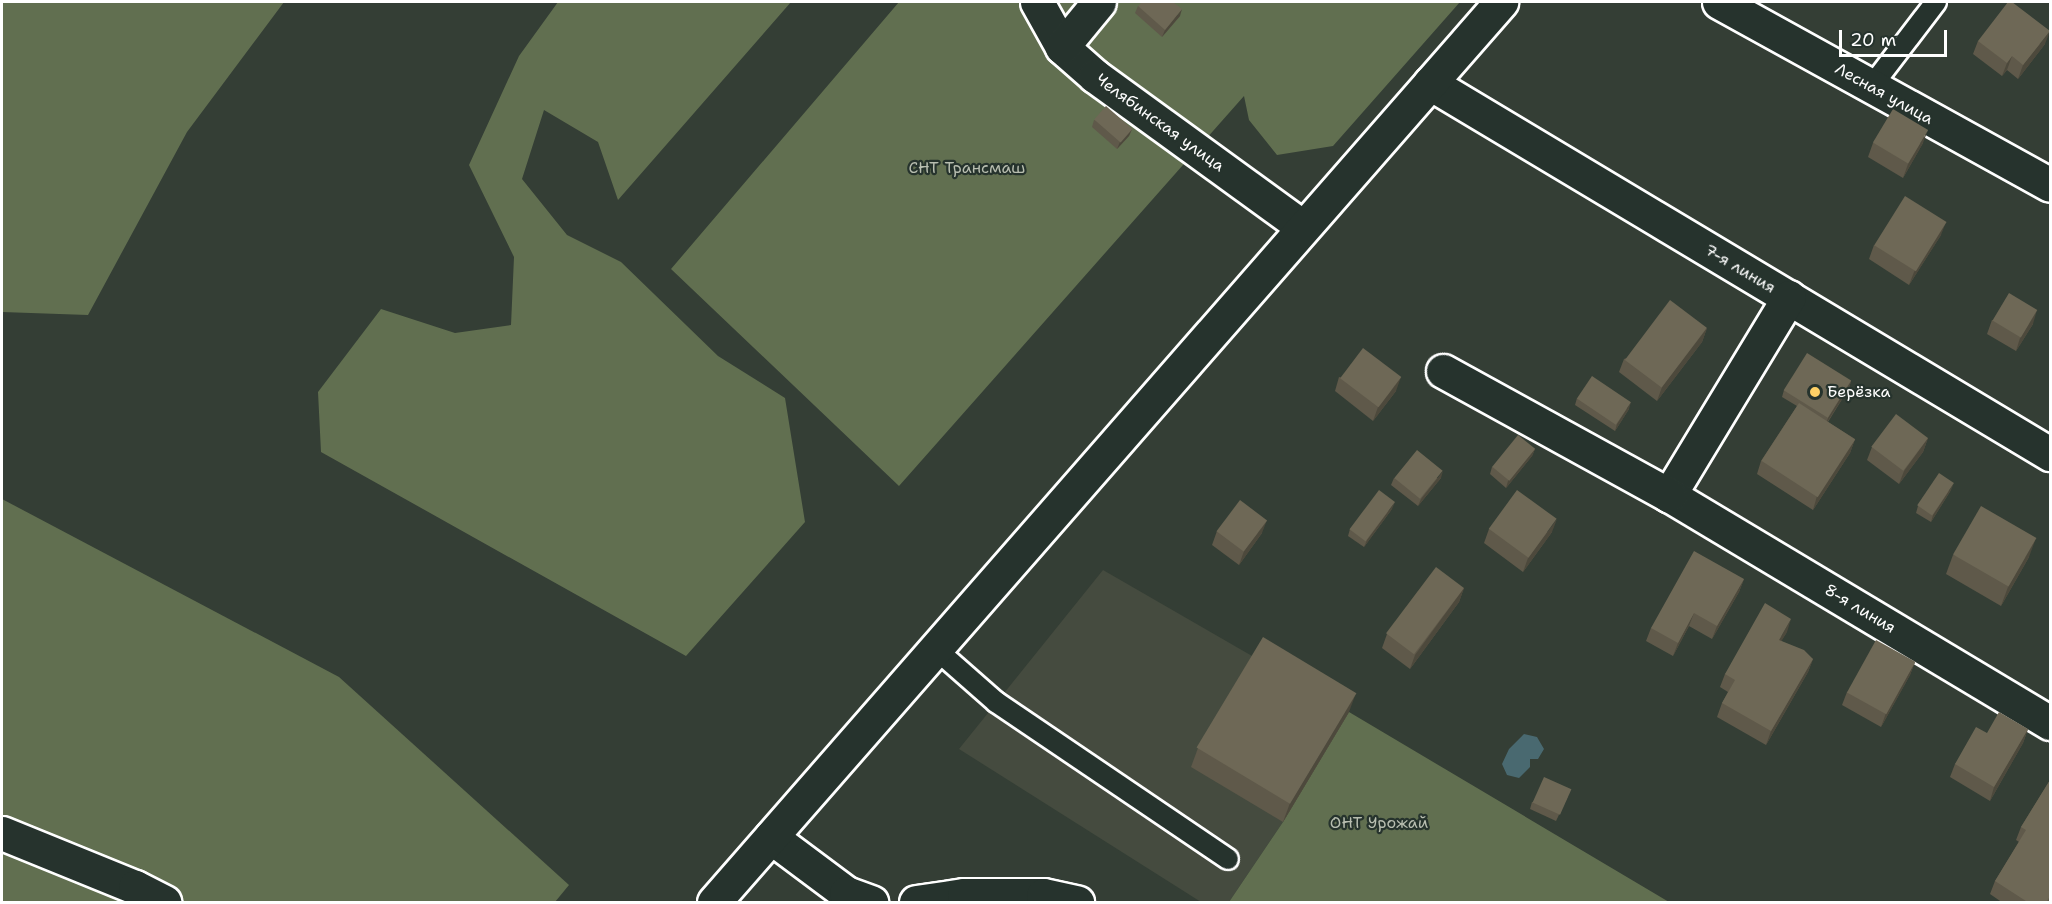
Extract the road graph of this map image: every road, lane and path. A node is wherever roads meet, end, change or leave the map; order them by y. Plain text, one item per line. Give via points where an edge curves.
1 (1036, 2) edge
2 (1099, 2) edge
3 (1501, 2) edge
4 (1719, 2) edge
5 (1936, 2) edge
6 (1062, 47) junction
7 (1430, 83) junction
8 (1871, 87) junction
9 (2050, 185) edge
10 (1303, 227) junction
11 (1789, 297) junction
12 (1443, 371) dead end
13 (2050, 454) edge
14 (1669, 495) junction
15 (937, 650) junction
16 (2050, 723) edge
17 (2, 833) edge
18 (771, 837) junction
19 (1228, 859) dead end
20 (164, 903) edge
21 (714, 903) edge
22 (871, 903) edge
23 (916, 903) edge
24 (1077, 903) edge

1 - 6 street, Челябинская улица
2 - 6 street
3 - 7 street
4 - 8 street, Лесная улица
5 - 8 lane
6 - 10 street, Челябинская улица via 1095,76
7 - 10 street
7 - 11 street, 7-я линия
8 - 9 street, Лесная улица
10 - 15 street
11 - 13 street, 7-я линия
11 - 14 street
12 - 14 street, 8-я линия
14 - 16 street, 8-я линия
15 - 18 street
15 - 19 lane via 996,702
17 - 20 street via 135,886
18 - 21 street
18 - 22 street via 846,893
23 - 24 street via 987,895 1043,895

